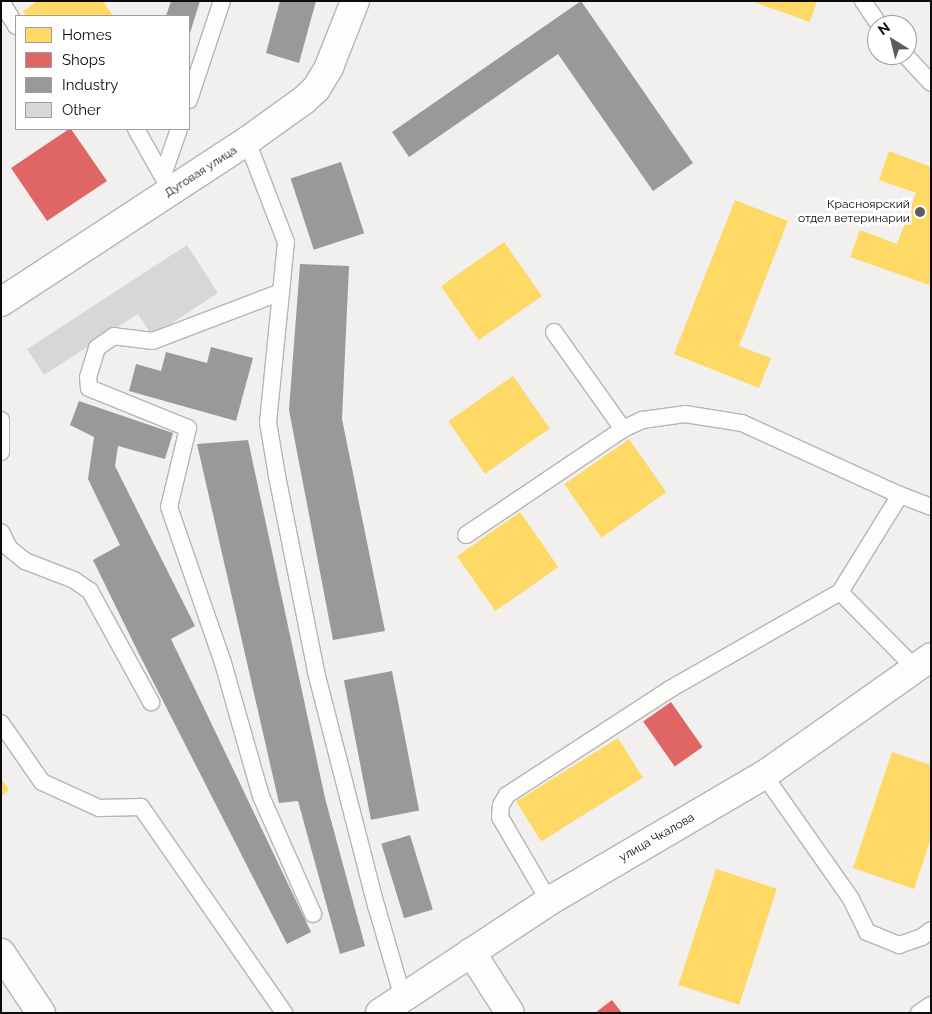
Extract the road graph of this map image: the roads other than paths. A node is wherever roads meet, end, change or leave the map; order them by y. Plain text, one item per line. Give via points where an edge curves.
1 (2, 1) edge
2 (222, 1) edge
3 (356, 1) edge
4 (862, 1) edge
5 (872, 15) edge
6 (15, 24) edge
7 (914, 65) edge
8 (931, 83) edge
9 (190, 97) edge
10 (137, 130) edge
11 (179, 130) edge
12 (247, 141) junction
13 (167, 183) junction
14 (281, 292) junction
15 (1, 302) edge
16 (554, 332) dead end
17 (1, 420) edge
18 (623, 429) junction
19 (1, 452) edge
20 (900, 496) junction
21 (931, 507) edge
22 (1, 532) edge
23 (466, 535) dead end
24 (840, 592) junction
25 (923, 663) edge
26 (151, 702) dead end
27 (1, 723) edge
28 (764, 775) junction
29 (549, 901) junction
30 (313, 914) dead end
31 (931, 930) edge
32 (471, 952) junction
33 (1, 953) edge
34 (403, 998) junction
35 (931, 1004) edge
36 (41, 1013) edge
37 (284, 1013) edge
38 (380, 1013) edge
39 (510, 1013) edge
40 (919, 1013) edge

1 - 6 lane
2 - 9 lane
3 - 12 main road, Дуговая улица via 338,48 316,89
4 - 5 lane
7 - 8 lane
10 - 13 lane
11 - 13 lane
12 - 13 main road, Дуговая улица
12 - 14 lane via 286,242
13 - 15 main road, Дуговая улица
14 - 30 lane via 153,341 114,336 97,348 88,377 90,388 188,428 169,506 223,663 261,796
14 - 34 lane via 268,422 277,476 316,672
16 - 18 lane
17 - 19 lane
18 - 20 lane via 642,420 685,414 742,423
18 - 23 lane
20 - 21 lane
20 - 24 lane
22 - 26 lane via 10,548 25,562 74,580 90,591
24 - 25 lane
24 - 29 lane via 670,689 507,795 501,805 500,817
25 - 28 main road, улица Чкалова
27 - 37 lane via 42,782 99,808 142,807
28 - 29 main road, улица Чкалова
28 - 31 lane via 851,899 867,932 899,945 922,938
29 - 32 main road, улица Чкалова
32 - 34 main road, улица Чкалова
32 - 39 main road
33 - 36 main road
34 - 38 main road, улица Чкалова
35 - 40 lane

